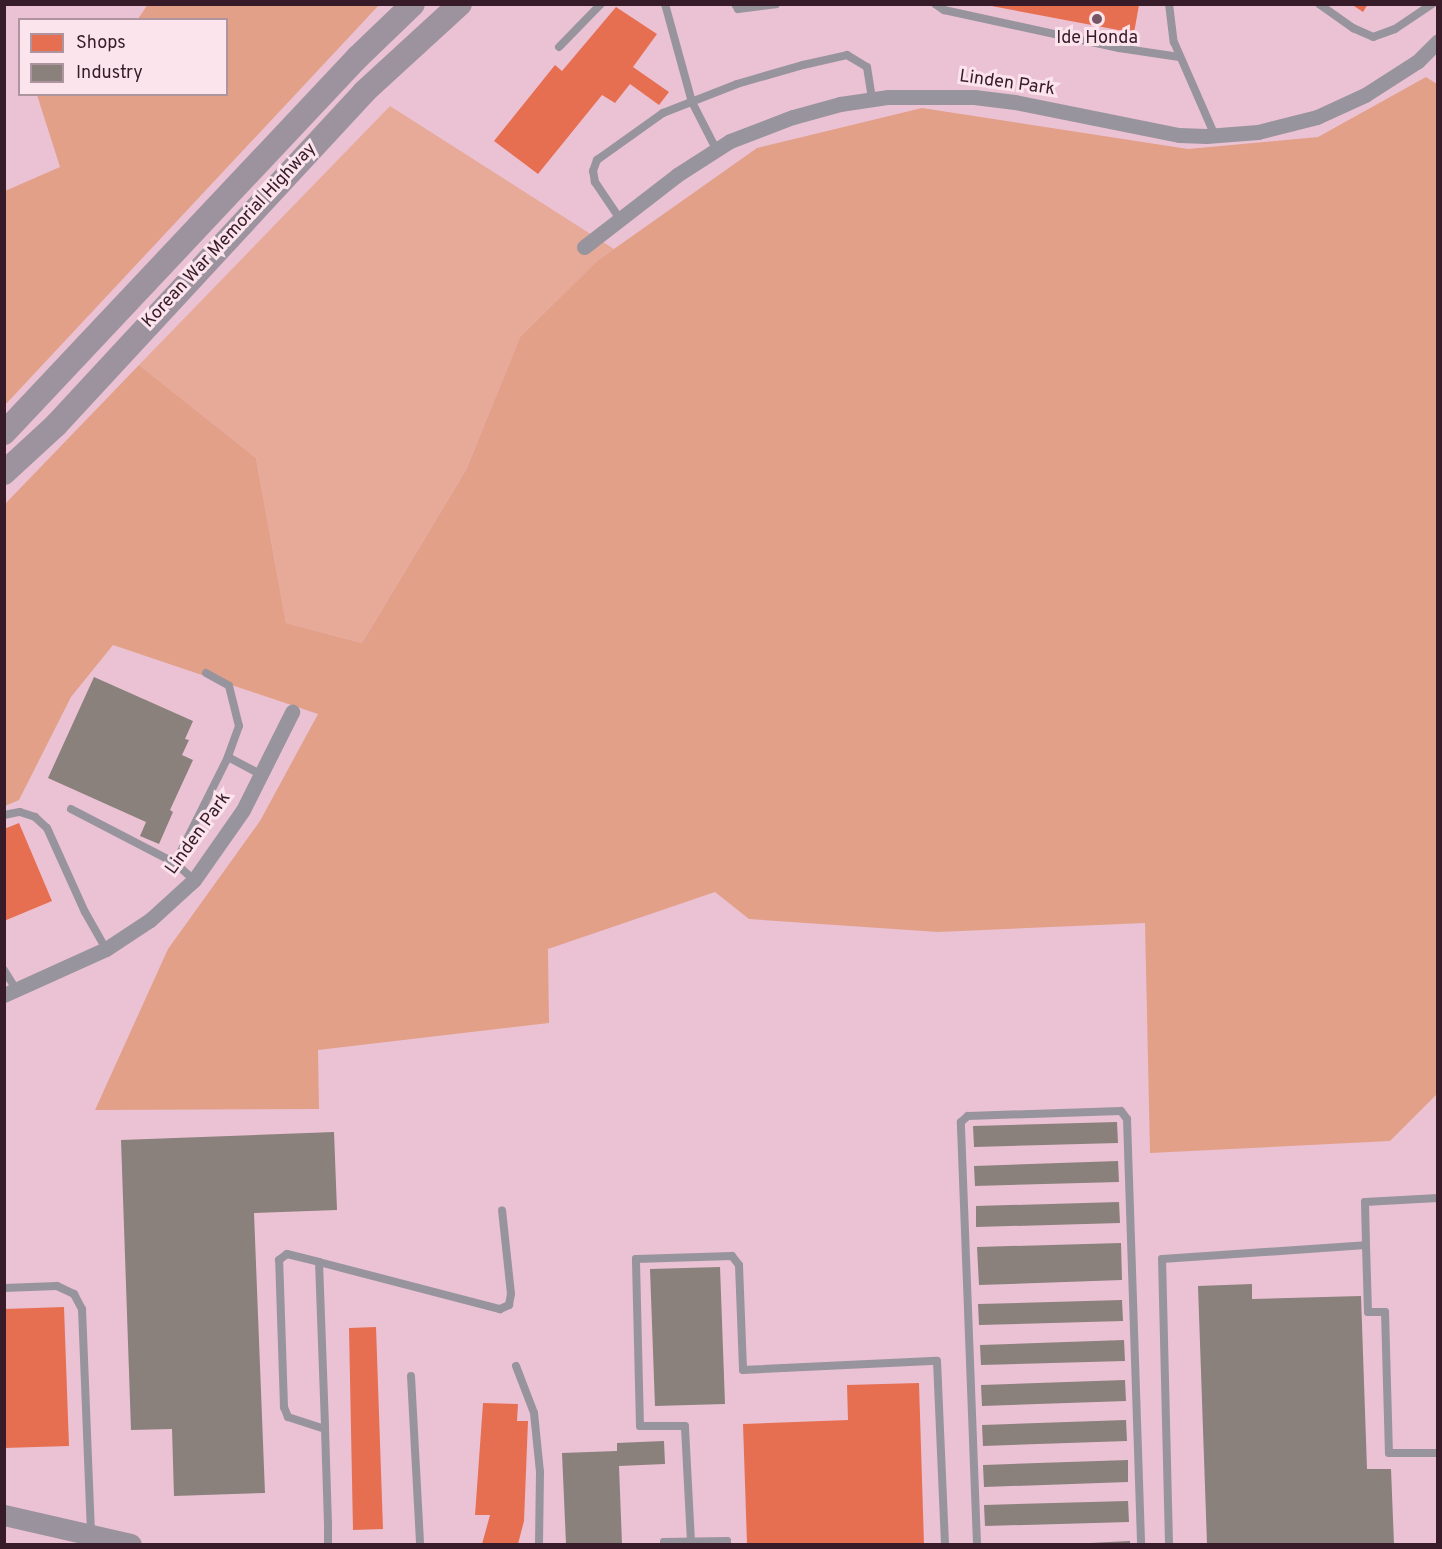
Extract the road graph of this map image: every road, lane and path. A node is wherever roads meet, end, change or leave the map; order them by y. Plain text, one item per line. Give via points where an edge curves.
1 (460, 4) edge
2 (601, 4) edge
3 (665, 4) edge
4 (735, 4) edge
5 (776, 4) edge
6 (1169, 4) edge
7 (1319, 4) edge
8 (1432, 4) edge
9 (937, 5) edge
10 (411, 6) edge
11 (1437, 41) edge
12 (559, 47) dead end
13 (1179, 57) junction
14 (872, 99) junction
15 (692, 102) junction
16 (1215, 136) junction
17 (716, 149) junction
18 (620, 219) junction
19 (584, 247) dead end
20 (4, 433) edge
21 (4, 473) edge
22 (206, 673) dead end
23 (292, 712) dead end
24 (228, 757) junction
25 (262, 775) junction
26 (71, 808) dead end
27 (4, 815) edge
28 (175, 863) junction
29 (194, 880) junction
30 (106, 949) junction
31 (4, 970) edge
32 (10, 992) edge
33 (1437, 1198) edge
34 (502, 1209) dead end
35 (1366, 1245) junction
36 (319, 1262) junction
37 (4, 1288) edge
38 (516, 1366) dead end
39 (411, 1376) dead end
40 (325, 1429) junction
41 (1437, 1453) edge
42 (4, 1515) edge
43 (91, 1535) junction
44 (691, 1542) junction
45 (131, 1545) edge
46 (328, 1545) edge
47 (420, 1545) edge
48 (539, 1545) edge
49 (664, 1545) edge
50 (727, 1545) edge
51 (945, 1545) edge
52 (977, 1545) edge
53 (1141, 1545) edge
54 (1169, 1545) edge

1 - 21 main road, Korean War Memorial Highway via 364,92 56,425
2 - 12 lane
3 - 15 lane
4 - 5 lane via 738,9
6 - 13 lane
7 - 8 lane via 1373,37 1395,29
9 - 13 lane via 944,10 1119,48
10 - 20 main road, Korean War Memorial Highway via 358,57
11 - 16 street, Linden Park via 1418,61 1365,95 1317,117 1258,132
13 - 16 lane
14 - 15 lane via 867,67 848,55 736,84
14 - 16 street, Linden Park via 974,97 1179,135
14 - 17 street, Linden Park via 793,117
15 - 17 lane
15 - 18 lane via 663,113 597,160 595,182
17 - 18 street, Linden Park
18 - 19 street, Linden Park
22 - 24 lane via 229,686 239,726
23 - 25 street, Linden Park
24 - 25 lane
24 - 28 lane
25 - 29 street, Linden Park via 243,810
26 - 28 lane
27 - 30 lane via 20,812 35,817 47,828
28 - 29 lane
29 - 30 street, Linden Park via 150,920
30 - 32 street, Linden Park
31 - 32 lane
33 - 35 lane via 1365,1202
34 - 36 lane via 511,1294 509,1305 500,1309
35 - 41 lane via 1368,1312 1385,1312 1389,1453
35 - 54 lane via 1162,1259
36 - 40 lane
36 - 40 lane via 287,1254 279,1260 284,1407 288,1417
37 - 43 lane via 57,1286 74,1294 82,1309
38 - 48 lane via 534,1413 540,1472
39 - 47 lane
40 - 46 lane
42 - 43 main road
43 - 45 main road
44 - 49 lane
44 - 50 lane via 727,1541
44 - 51 lane via 685,1426 640,1426 636,1259 732,1256 739,1265 743,1370 937,1361
52 - 53 lane via 961,1122 968,1116 1121,1111 1127,1119

